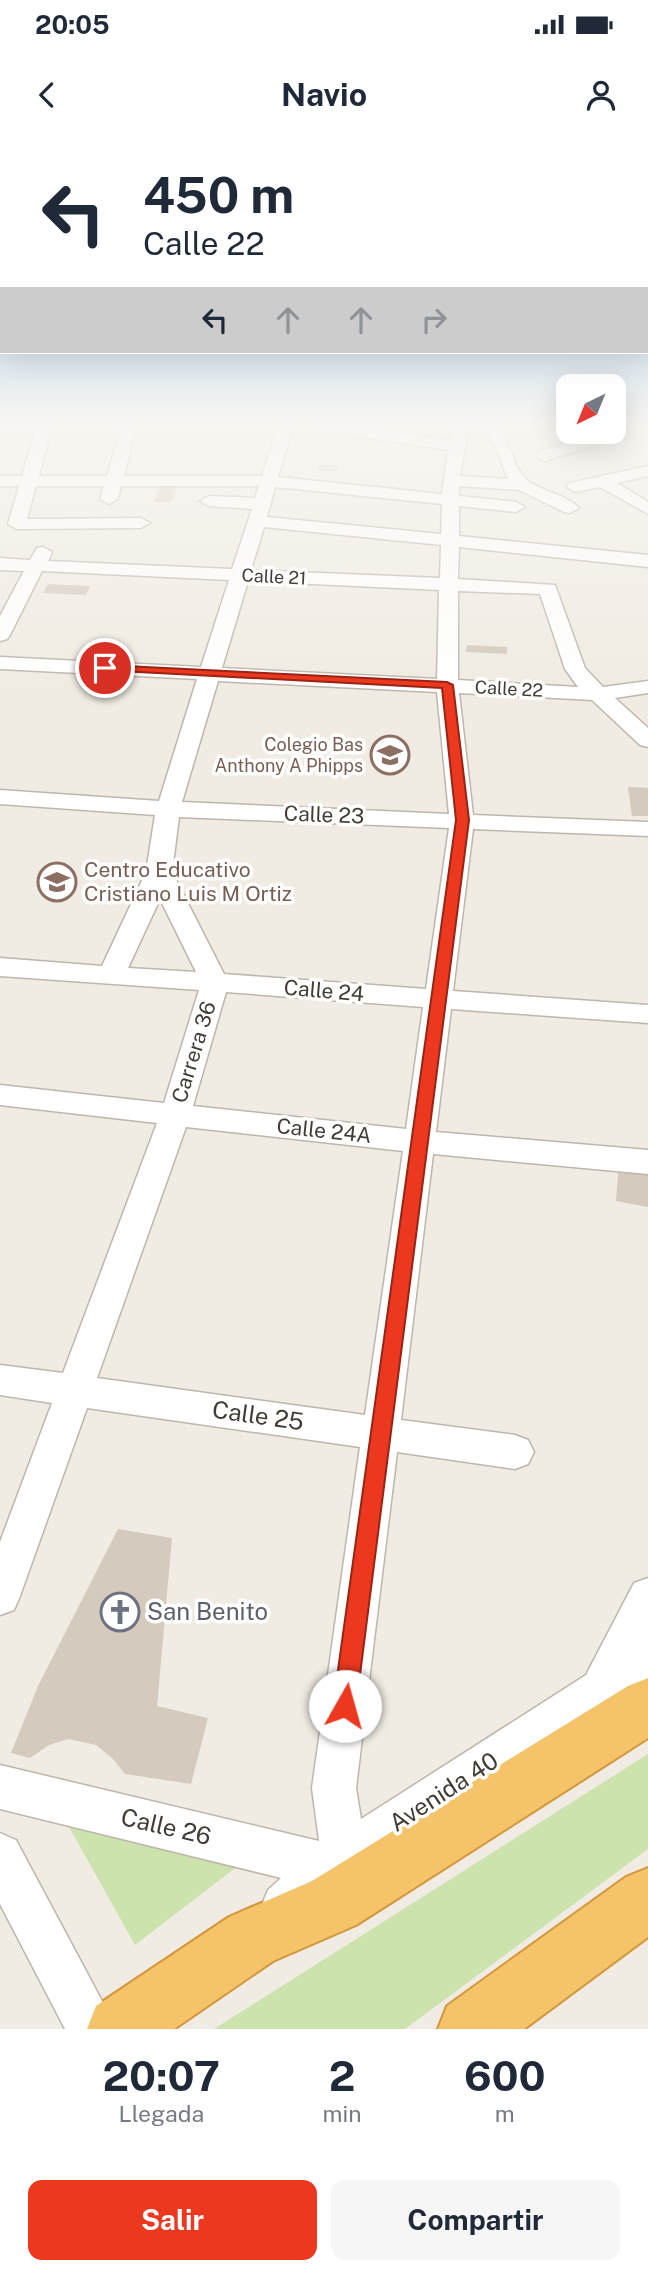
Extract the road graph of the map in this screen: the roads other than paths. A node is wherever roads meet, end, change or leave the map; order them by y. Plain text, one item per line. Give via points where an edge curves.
1 (20, 513) edge
2 (106, 513) edge
3 (259, 513) edge
4 (315, 513) edge
5 (450, 513) edge
6 (103, 523) junction
7 (141, 523) dead end
8 (58, 524) junction
9 (450, 542) junction
10 (648, 561) edge
11 (0, 564) edge
12 (36, 566) junction
13 (240, 575) junction
14 (447, 585) junction
15 (0, 635) edge
16 (0, 663) edge
17 (210, 673) junction
18 (447, 685) junction
19 (648, 687) edge
20 (598, 694) junction
21 (648, 740) edge
22 (0, 797) edge
23 (169, 809) junction
24 (462, 820) junction
25 (648, 829) edge
26 (159, 872) junction
27 (0, 967) edge
28 (111, 975) junction
29 (215, 983) junction
30 (438, 1001) junction
31 (648, 1014) edge
32 (0, 1095) edge
33 (175, 1115) junction
34 (419, 1142) junction
35 (648, 1162) edge
36 (0, 1380) edge
37 (76, 1390) junction
38 (381, 1433) junction
39 (515, 1452) dead end
40 (0, 1596) edge
41 (648, 1597) edge
42 (648, 1659) edge
43 (624, 1699) edge
44 (0, 1787) edge
45 (0, 1856) edge
46 (338, 1862) junction
47 (648, 1899) edge
48 (251, 1939) junction
49 (92, 2029) edge
50 (119, 2029) edge
51 (470, 2029) edge

1 - 8 street via 17,524
2 - 6 street
3 - 13 street
4 - 9 street
5 - 9 street
6 - 7 street
6 - 8 street
8 - 12 street
9 - 10 street
9 - 14 street
11 - 12 street, Calle 21
12 - 13 street, Calle 21
12 - 15 street
13 - 14 street, Calle 21
13 - 17 street
14 - 18 street
14 - 20 street, Calle 21 via 548,589 570,661
16 - 17 street, Calle 22
17 - 18 street, Calle 22
17 - 23 street
18 - 20 street, Calle 22
18 - 24 street
19 - 20 street, Calle 22
20 - 21 street
22 - 23 street, Calle 23
23 - 24 street, Calle 23
23 - 26 street
24 - 25 street, Calle 23
24 - 30 street
26 - 28 street
26 - 29 street, Carrera 36
27 - 28 street, Calle 24
28 - 29 street, Calle 24
29 - 30 street, Calle 24
29 - 33 street, Carrera 36
30 - 31 street, Calle 24
30 - 34 street
32 - 33 street, Calle 24A
33 - 34 street, Calle 24A
33 - 37 street, Carrera 36
34 - 35 street, Calle 24A
34 - 38 street
36 - 37 street, Calle 25
37 - 38 street, Calle 25
37 - 40 street, Carrera 36
38 - 39 street, Calle 25
38 - 46 street via 334,1788
41 - 43 street
42 - 43 street, Avenida 40
43 - 46 street, Avenida 40
43 - 48 highway, Avenida 40 via 334,1903
44 - 46 street, Calle 26
45 - 49 street
46 - 48 street, Avenida 40
47 - 51 highway
48 - 50 highway, Avenida 40

